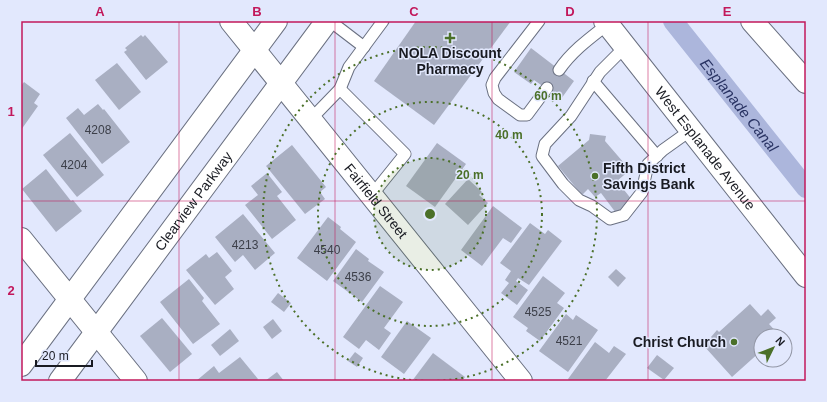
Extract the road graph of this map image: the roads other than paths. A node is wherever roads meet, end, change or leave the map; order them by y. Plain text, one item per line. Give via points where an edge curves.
1 (231, 21) edge
2 (276, 21) edge
3 (328, 21) edge
4 (383, 21) edge
5 (539, 21) edge
6 (752, 21) edge
7 (606, 23) edge
8 (364, 47) junction
9 (625, 47) junction
10 (255, 51) junction
11 (559, 70) dead end
12 (593, 81) junction
13 (281, 82) junction
14 (806, 82) edge
15 (547, 88) dead end
16 (340, 89) junction
17 (310, 119) junction
18 (691, 130) junction
19 (657, 156) junction
20 (372, 195) junction
21 (21, 239) edge
22 (806, 276) edge
23 (69, 300) junction
24 (96, 332) junction
25 (21, 365) edge
26 (60, 381) edge
27 (136, 381) edge
28 (521, 381) edge

1 - 10 main road, Fairfield Street
2 - 10 main road
3 - 8 lane
3 - 13 main road, Clearview Parkway
4 - 8 lane
5 - 15 lane via 492,85 498,99 520,115 527,115
6 - 14 main road
7 - 9 main road, West Esplanade Avenue
7 - 11 lane via 567,59
8 - 16 lane via 349,67
9 - 12 lane
9 - 18 main road, West Esplanade Avenue
10 - 13 main road, Fairfield Street
10 - 23 main road
12 - 19 lane
12 - 19 lane via 571,116 545,144 542,156 563,184 579,200 610,219 624,215 642,192 648,164
13 - 17 main road, Fairfield Street
13 - 24 main road, Clearview Parkway
16 - 17 lane
16 - 20 lane via 405,154
17 - 20 main road, Fairfield Street
18 - 19 lane
18 - 22 main road, West Esplanade Avenue
20 - 28 main road, Fairfield Street
21 - 23 main road
23 - 24 main road
23 - 25 main road
24 - 26 main road, Clearview Parkway
24 - 27 main road

